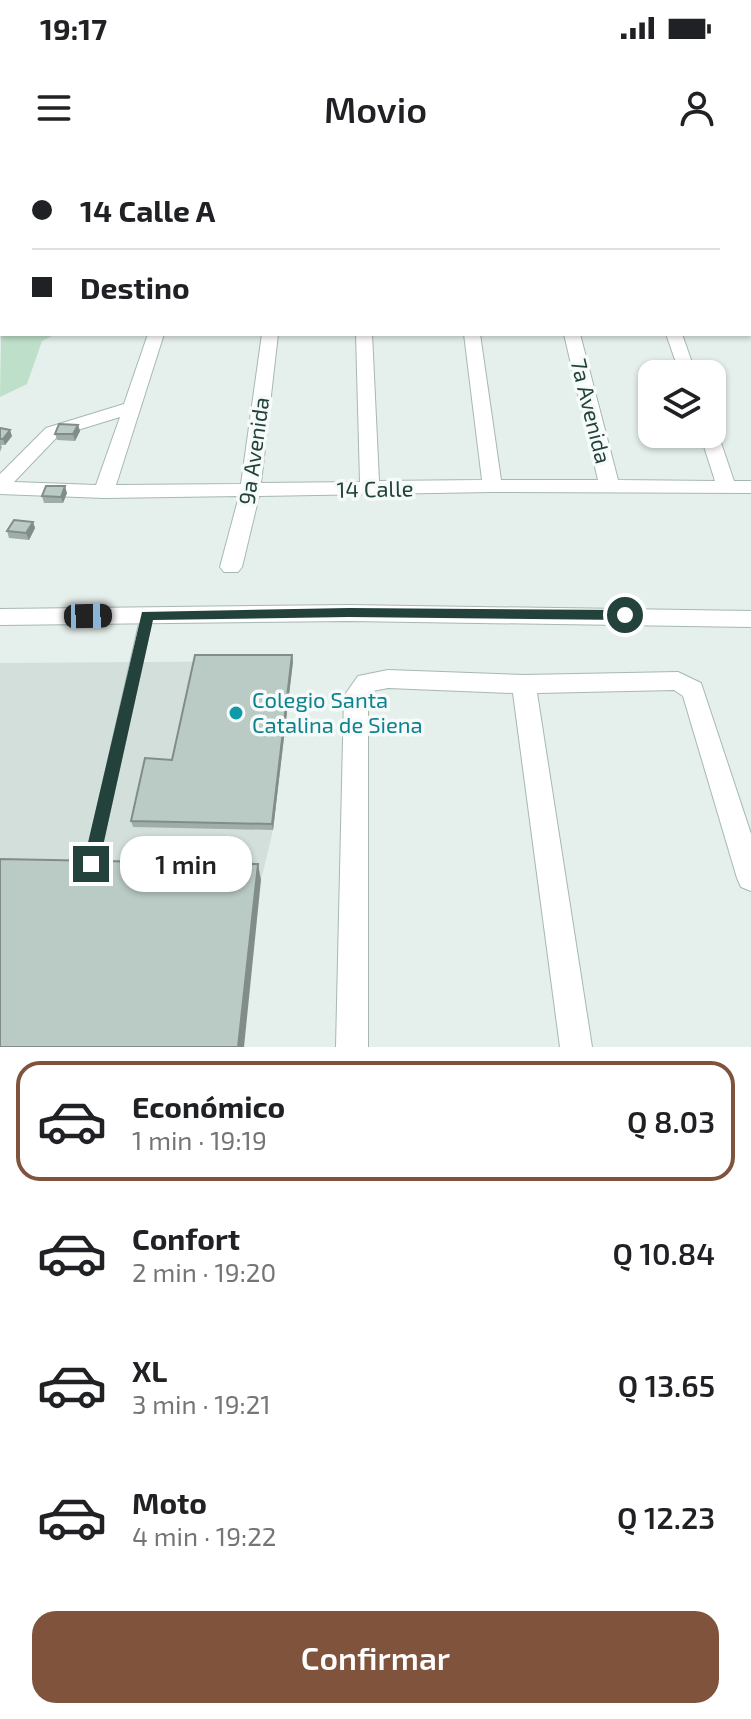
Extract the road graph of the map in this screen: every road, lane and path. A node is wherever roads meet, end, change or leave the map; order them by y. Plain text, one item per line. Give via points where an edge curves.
1 (155, 336) edge
2 (270, 336) edge
3 (364, 336) edge
4 (472, 336) edge
5 (572, 336) edge
6 (675, 336) edge
7 (683, 360) edge
8 (130, 408) junction
9 (714, 448) edge
10 (0, 481) edge
11 (492, 486) junction
12 (727, 487) junction
13 (751, 487) edge
14 (0, 488) edge
15 (610, 488) junction
16 (370, 489) junction
17 (250, 491) junction
18 (104, 492) junction
19 (231, 567) dead end
20 (147, 615) junction
21 (0, 617) edge
22 (751, 619) edge
23 (524, 684) junction
24 (91, 864) edge
25 (751, 878) edge
26 (352, 1047) edge
27 (576, 1047) edge

1 - 8 street
2 - 17 street, 9a Avenida
3 - 16 street
4 - 11 street
5 - 15 street, 7a Avenida
6 - 7 street
8 - 10 street via 52,432 15,473
8 - 18 street
9 - 12 street
11 - 15 street, 14 Calle
11 - 16 street, 14 Calle
12 - 13 street, 14 Calle
12 - 15 street, 14 Calle
14 - 18 street, 14 Calle
16 - 17 street, 14 Calle
17 - 18 street, 14 Calle
17 - 19 street, 9a Avenida
20 - 21 street
20 - 22 street
20 - 24 lane
23 - 25 street via 678,681 693,690
23 - 26 street via 388,679 366,683 356,696
23 - 27 street

